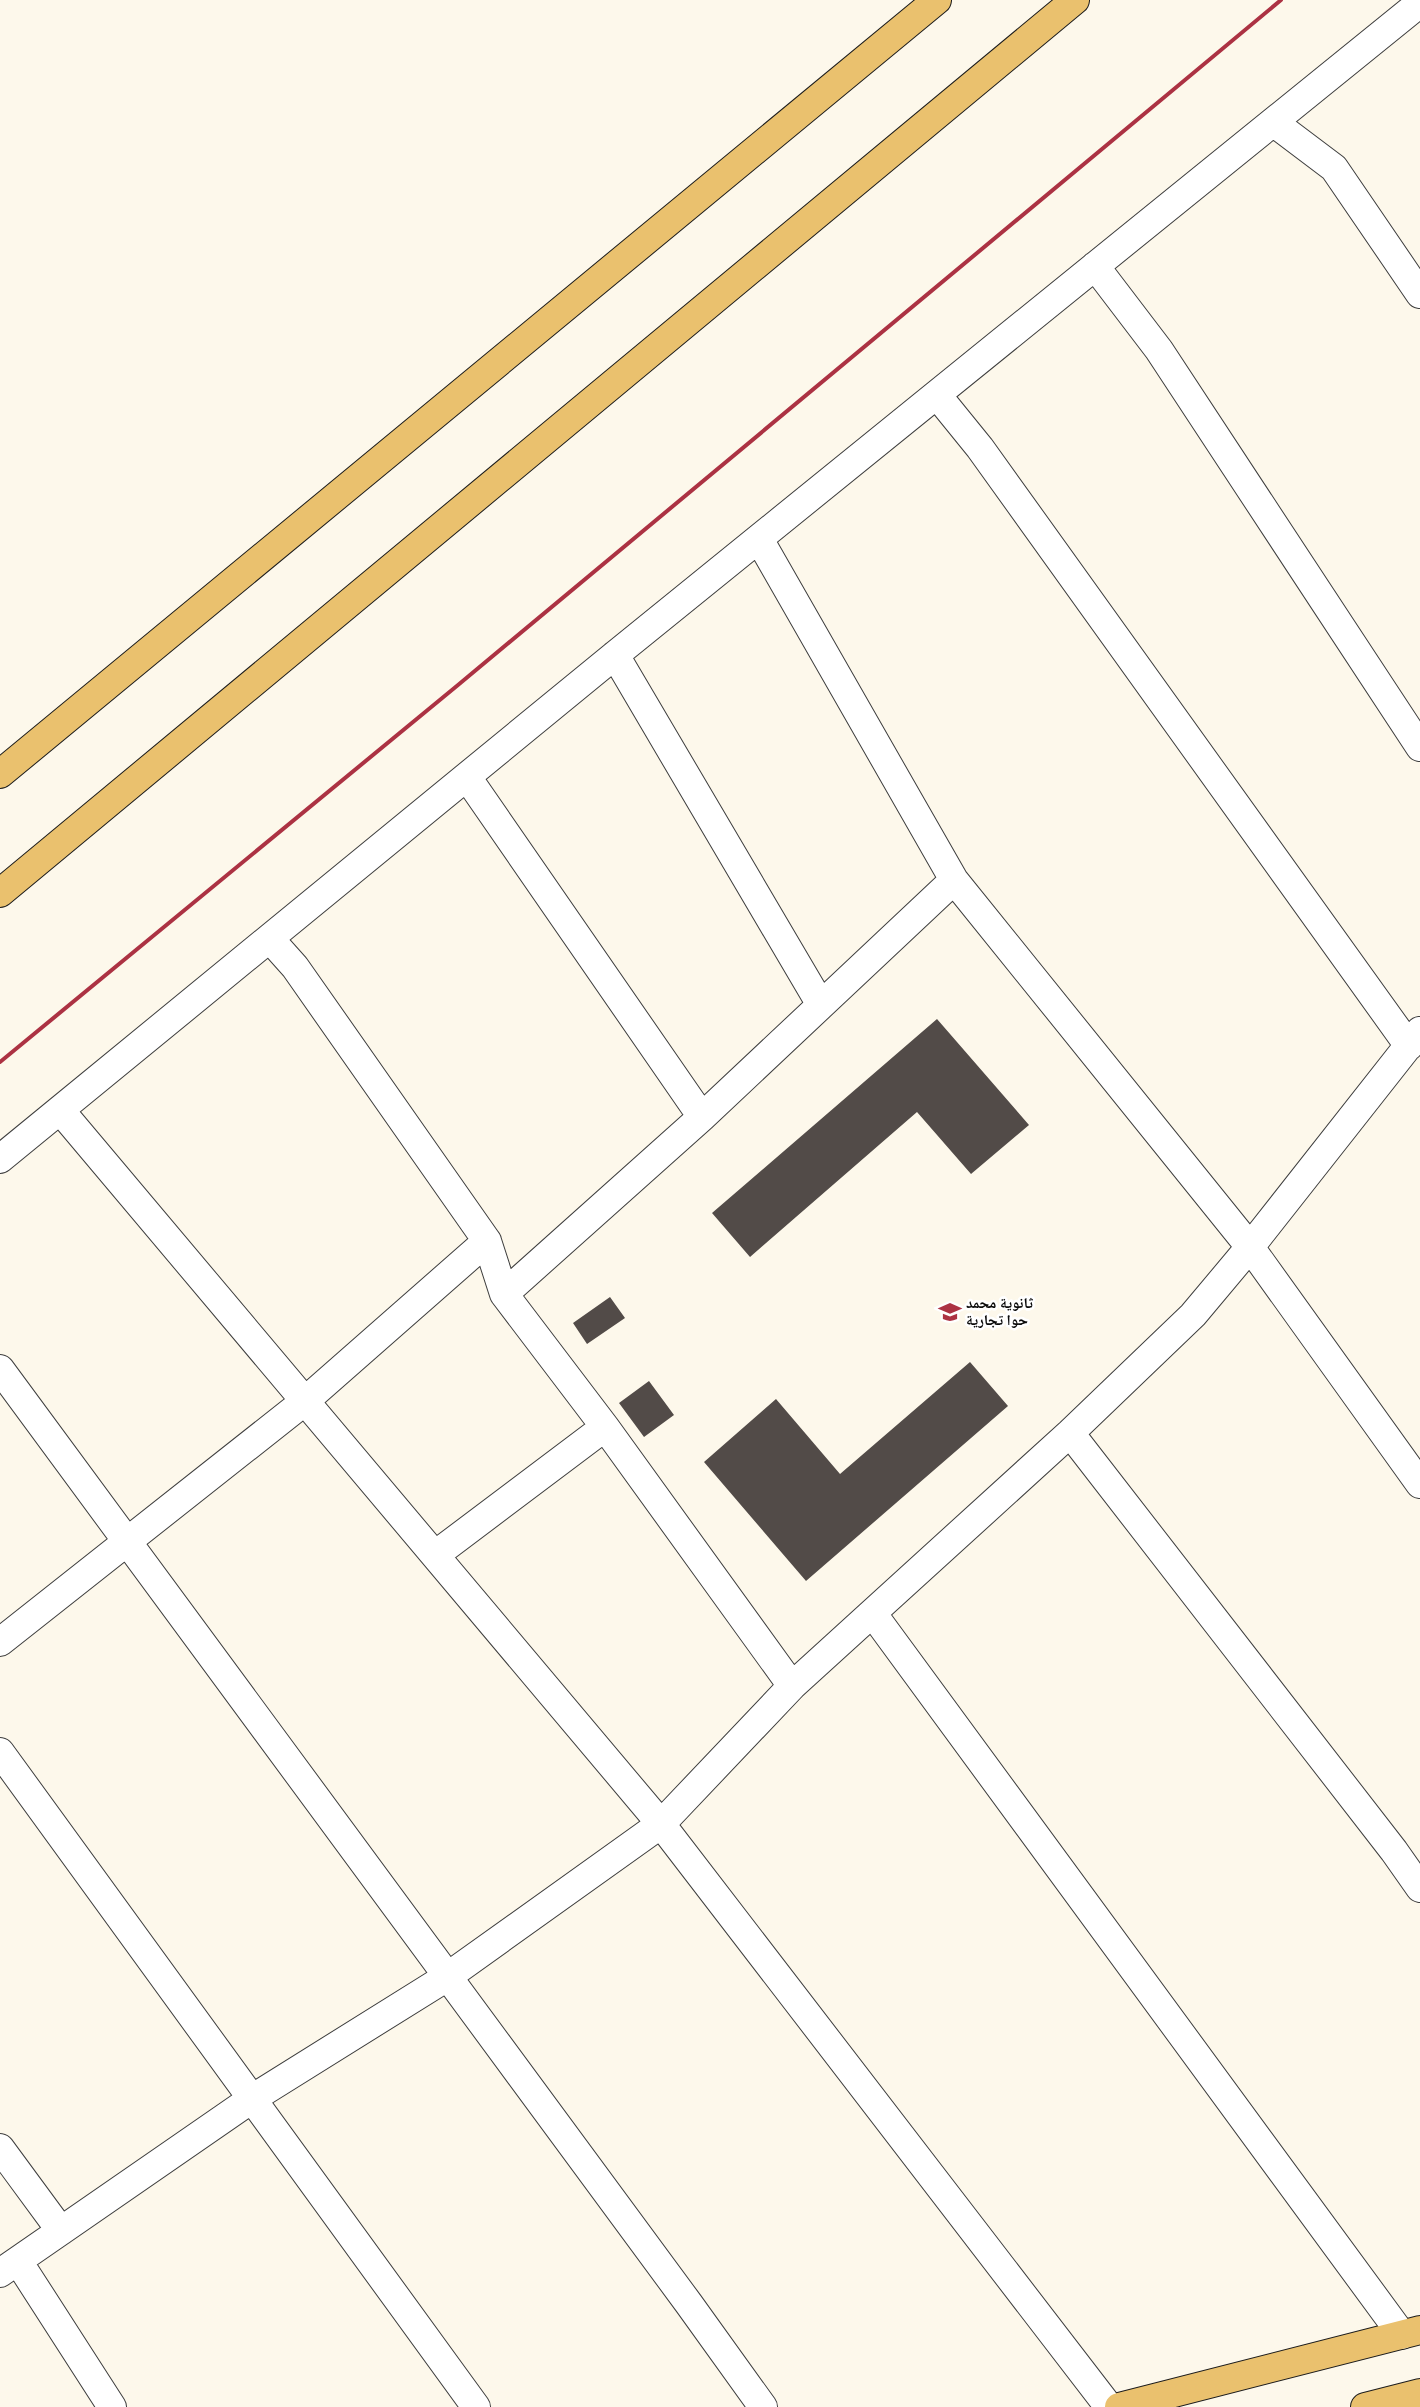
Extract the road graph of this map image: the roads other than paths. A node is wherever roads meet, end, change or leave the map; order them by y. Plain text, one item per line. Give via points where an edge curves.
1 (937, 0) edge
2 (1075, 0) edge
3 (1420, 3) edge
4 (1274, 122) junction
5 (1095, 266) junction
6 (1420, 294) edge
7 (937, 395) junction
8 (759, 539) junction
9 (615, 656) junction
10 (1420, 747) edge
11 (0, 774) edge
12 (467, 777) junction
13 (954, 880) junction
14 (0, 893) edge
15 (270, 939) junction
16 (821, 1006) junction
17 (1414, 1038) edge
18 (60, 1110) junction
19 (702, 1117) junction
20 (0, 1159) edge
21 (487, 1241) junction
22 (1250, 1247) junction
23 (504, 1294) junction
24 (0, 1369) edge
25 (305, 1401) junction
26 (605, 1427) junction
27 (1070, 1433) junction
28 (1420, 1484) edge
29 (126, 1541) junction
30 (435, 1555) junction
31 (873, 1614) junction
32 (0, 1642) edge
33 (792, 1686) junction
34 (0, 1752) edge
35 (662, 1824) junction
36 (1420, 1888) edge
37 (447, 1977) junction
38 (253, 2098) junction
39 (0, 2148) edge
40 (61, 2231) junction
41 (9, 2267) edge
42 (1411, 2332) edge
43 (1420, 2393) edge
44 (112, 2407) edge
45 (476, 2407) edge
46 (763, 2407) edge
47 (1109, 2407) edge
48 (1119, 2407) edge
49 (1365, 2407) edge

1 - 11 main road
2 - 14 main road
3 - 4 street
4 - 5 street
4 - 6 street via 1334,168
5 - 7 street
5 - 10 street via 1159,350
7 - 8 street
7 - 17 street via 986,456
8 - 9 street
8 - 13 street
9 - 12 street
9 - 16 street
12 - 15 street
12 - 19 street
13 - 16 street
13 - 22 street
15 - 18 street
15 - 21 street via 295,967
16 - 19 street
17 - 22 street
18 - 20 street
18 - 25 street
19 - 23 street
21 - 23 street
21 - 25 street
22 - 27 street via 1193,1315
22 - 28 street
23 - 26 street
24 - 29 street
25 - 29 street
25 - 30 street
26 - 30 street
26 - 33 street
27 - 31 street
27 - 36 street
29 - 32 street
29 - 37 street
30 - 35 street
31 - 33 street
31 - 42 street
33 - 35 street
34 - 38 street
35 - 37 street
35 - 47 street
37 - 38 street
37 - 46 street
38 - 40 street
38 - 45 street
39 - 40 street
40 - 41 street
41 - 44 street
42 - 48 main road
43 - 49 main road

